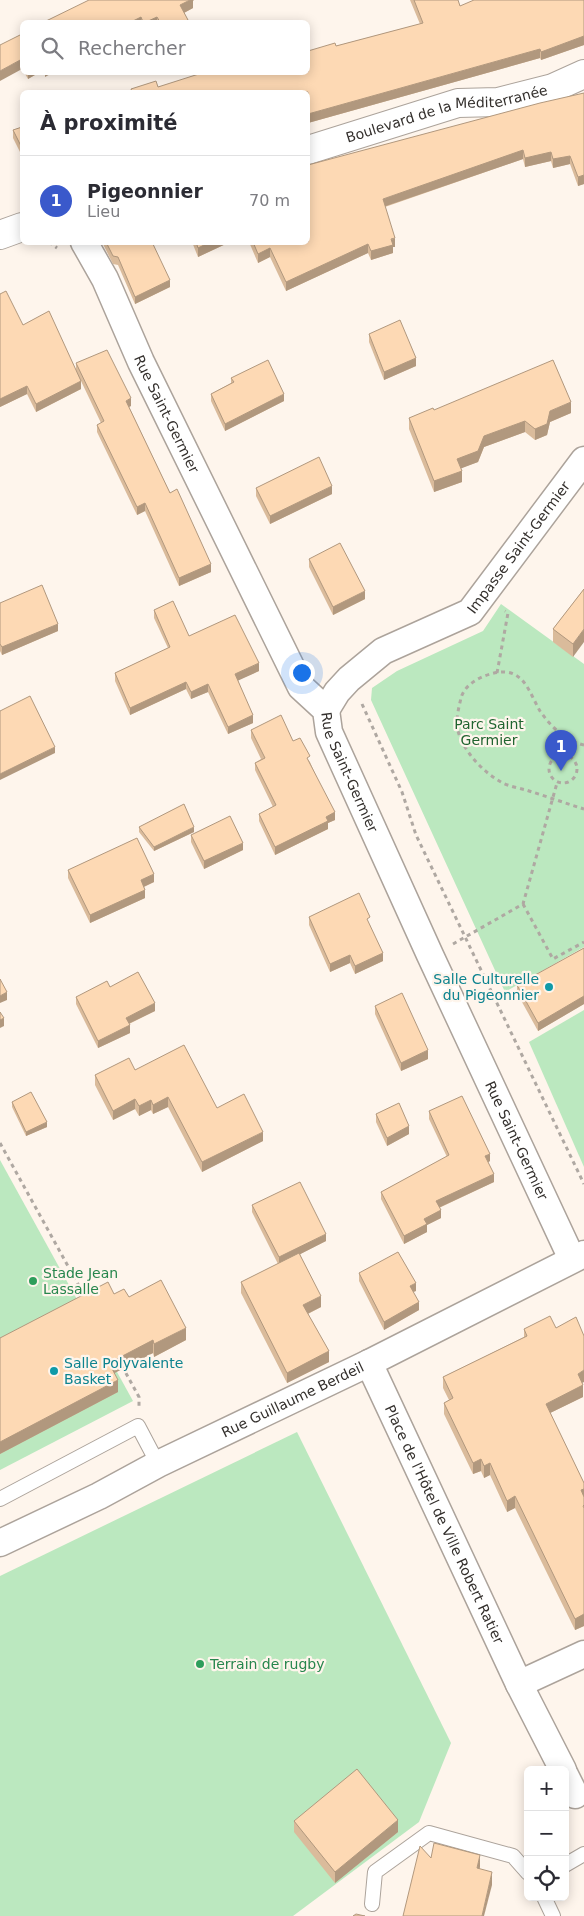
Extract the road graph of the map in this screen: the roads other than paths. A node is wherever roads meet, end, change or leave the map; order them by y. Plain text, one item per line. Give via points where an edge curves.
1 (584, 74) edge
2 (310, 149) edge
3 (20, 228) edge
4 (0, 235) edge
5 (86, 245) edge
6 (584, 460) edge
7 (326, 710) junction
8 (578, 1257) edge
9 (369, 1363) junction
10 (158, 1464) junction
11 (0, 1499) edge
12 (0, 1543) edge
13 (584, 1654) edge
14 (519, 1684) junction
15 (561, 1766) edge
16 (584, 1854) edge
17 (569, 1863) edge
18 (524, 1868) edge
19 (546, 1901) edge
20 (372, 1904) dead end
21 (553, 1916) edge

1 - 2 main road, Boulevard de la Méditerranée via 553,88 498,102 458,103
3 - 4 main road
5 - 7 street, Rue Saint-Germier via 301,687
6 - 7 street, Impasse Saint-Germier via 470,612 383,652 349,679
7 - 8 street, Rue Saint-Germier via 329,732 430,955
8 - 9 street, Rue Guillaume Berdeil
9 - 10 street, Rue Guillaume Berdeil
9 - 14 street, Place de l'Hôtel de Ville Robert Ratier
10 - 11 lane via 138,1426
10 - 12 street, Rue Guillaume Berdeil
13 - 14 street
14 - 15 street, Place de l'Hôtel de Ville Robert Ratier
16 - 17 lane
18 - 20 lane via 513,1856 429,1833 375,1872
19 - 21 lane

